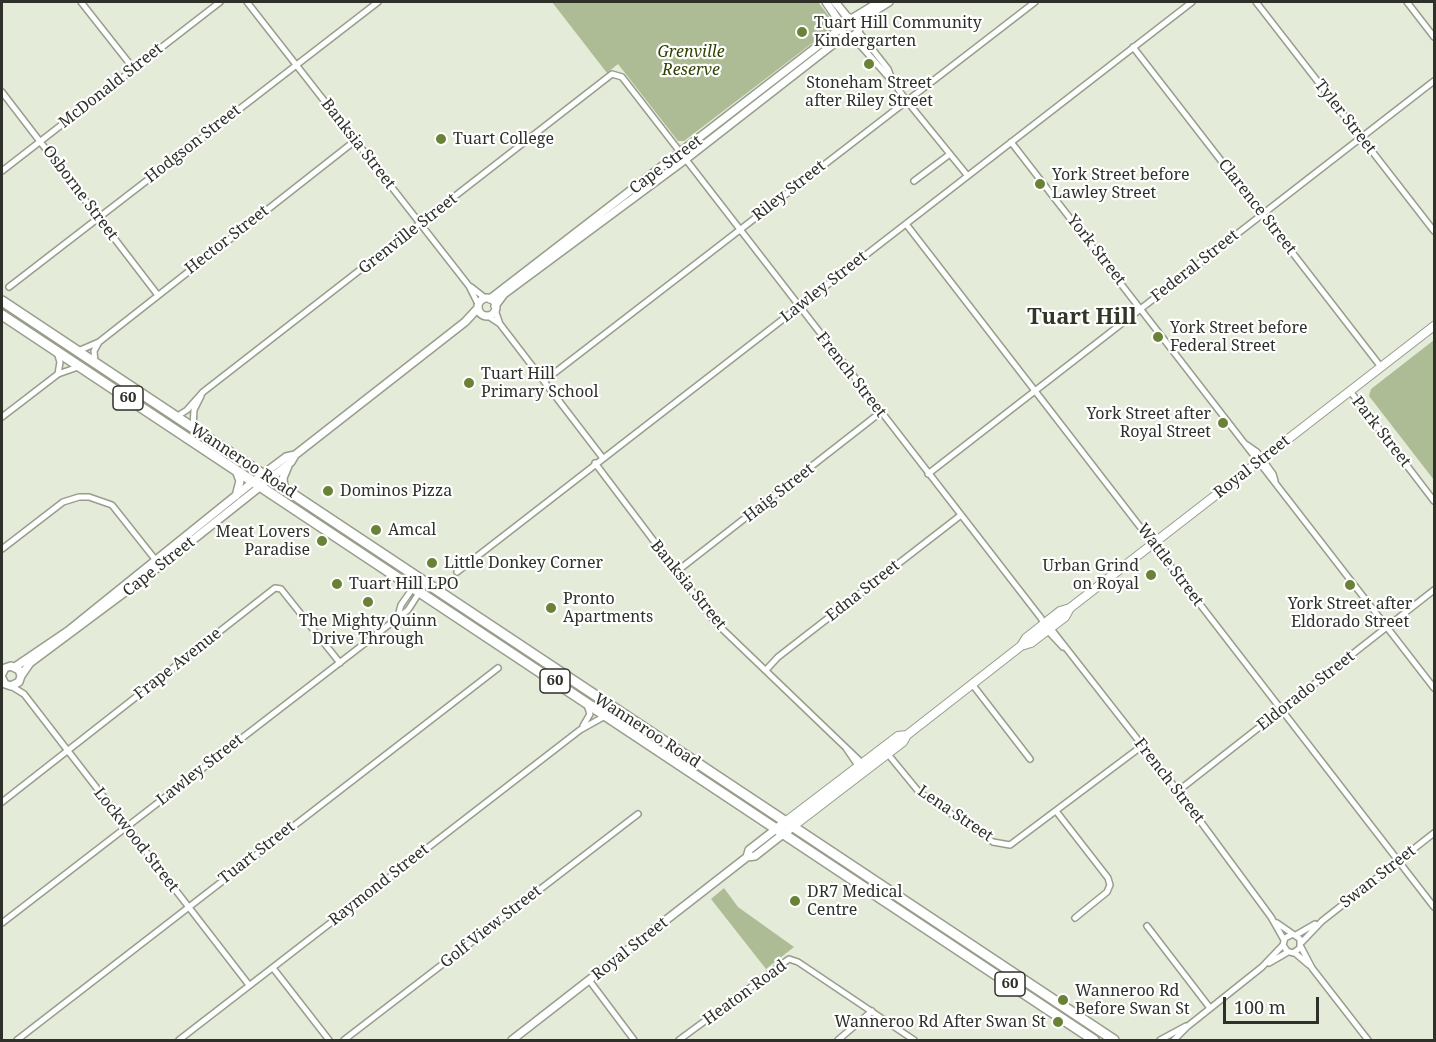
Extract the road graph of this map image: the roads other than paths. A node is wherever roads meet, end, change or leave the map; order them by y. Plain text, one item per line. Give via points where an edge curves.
1 (81, 2) edge
2 (220, 2) edge
3 (247, 2) edge
4 (378, 2) edge
5 (826, 2) edge
6 (835, 2) edge
7 (879, 2) edge
8 (889, 2) edge
9 (1035, 2) edge
10 (1192, 2) edge
11 (1256, 2) edge
12 (1407, 2) edge
13 (851, 18) junction
14 (859, 28) junction
15 (845, 31) junction
16 (1434, 38) edge
17 (1133, 47) junction
18 (296, 64) junction
19 (133, 69) junction
20 (612, 74) joint
21 (1434, 81) edge
22 (893, 82) junction
23 (2, 92) edge
24 (906, 100) junction
25 (1361, 137) junction
26 (356, 140) junction
27 (41, 141) junction
28 (1011, 142) junction
29 (950, 154) junction
30 (684, 156) junction
31 (2, 171) edge
32 (967, 175) junction
33 (914, 181) dead end
34 (1262, 214) junction
35 (98, 217) junction
36 (421, 224) junction
37 (906, 224) junction
38 (740, 229) junction
39 (1434, 231) edge
40 (469, 286) junction
41 (9, 287) dead end
42 (157, 294) junction
43 (488, 299) junction
44 (2, 301) edge
45 (478, 306) junction
46 (798, 307) junction
47 (495, 308) junction
48 (1141, 308) junction
49 (2, 315) edge
50 (485, 316) junction
51 (465, 322) junction
52 (500, 324) junction
53 (1434, 326) edge
54 (99, 342) junction
55 (57, 351) junction
56 (78, 351) junction
57 (95, 363) junction
58 (78, 366) junction
59 (1381, 367) junction
60 (58, 374) junction
61 (544, 381) junction
62 (1035, 391) junction
63 (1350, 391) junction
64 (203, 392) junction
65 (881, 412) junction
66 (2, 417) edge
67 (176, 417) junction
68 (193, 428) junction
69 (295, 455) junction
70 (603, 457) junction
71 (1260, 461) junction
72 (289, 464) junction
73 (595, 464) junction
74 (236, 470) junction
75 (928, 474) junction
76 (267, 476) junction
77 (257, 484) junction
78 (284, 488) junction
79 (236, 496) junction
80 (1434, 501) edge
81 (322, 513) junction
82 (962, 515) junction
83 (355, 535) junction
84 (343, 542) junction
85 (1154, 544) junction
86 (2, 549) edge
87 (158, 564) junction
88 (457, 572) dead end
89 (676, 572) junction
90 (399, 579) junction
91 (423, 580) junction
92 (416, 590) junction
93 (1434, 590) edge
94 (1047, 627) junction
95 (1387, 627) junction
96 (2, 661) edge
97 (340, 663) junction
98 (12, 667) junction
99 (498, 668) dead end
100 (766, 670) junction
101 (2, 676) edge
102 (20, 678) junction
103 (972, 684) junction
104 (7, 686) edge
105 (1434, 688) edge
106 (24, 694) junction
107 (586, 702) junction
108 (1281, 710) junction
109 (606, 715) junction
110 (580, 730) junction
111 (1142, 746) junction
112 (67, 750) junction
113 (885, 751) junction
114 (1030, 759) dead end
115 (862, 767) junction
116 (1178, 791) junction
117 (2, 802) edge
118 (1056, 811) junction
119 (638, 814) dead end
120 (789, 824) junction
121 (126, 828) junction
122 (779, 832) junction
123 (1434, 833) edge
124 (1399, 861) junction
125 (188, 906) junction
126 (1434, 907) edge
127 (1271, 917) junction
128 (1075, 918) dead end
129 (1323, 921) junction
130 (2, 924) edge
131 (1147, 927) dead end
132 (1293, 935) junction
133 (1284, 943) junction
134 (1301, 945) junction
135 (1292, 952) junction
136 (1262, 967) junction
137 (273, 968) junction
138 (1312, 969) junction
139 (589, 981) junction
140 (249, 985) junction
141 (1210, 1008) junction
142 (872, 1011) junction
143 (1188, 1026) junction
144 (17, 1041) edge
145 (179, 1041) edge
146 (329, 1041) edge
147 (344, 1041) edge
148 (512, 1041) edge
149 (634, 1041) edge
150 (679, 1041) edge
151 (838, 1041) edge
152 (914, 1041) edge
153 (1094, 1041) edge
154 (1114, 1041) edge
155 (1160, 1041) edge
156 (1174, 1041) edge
157 (1368, 1041) edge

1 - 19 street
2 - 19 street, McDonald Street
3 - 18 street, Banksia Street
4 - 18 street, Hodgson Street
5 - 15 street
6 - 13 street
7 - 13 street, Cape Street
8 - 14 street, Cape Street via 868,15
9 - 24 street, Riley Street
10 - 17 street, Lawley Street
11 - 25 street, Tyler Street
12 - 16 street
13 - 14 street
13 - 15 street, Cape Street
14 - 15 street, Cape Street
14 - 22 street
15 - 22 street
15 - 30 street, Cape Street
17 - 28 street, Lawley Street
17 - 34 street, Clarence Street
18 - 26 street, Banksia Street
18 - 35 street, Hodgson Street
19 - 27 street, McDonald Street
20 - 30 street, French Street via 622,77
20 - 36 street, Grenville Street
21 - 25 street, Federal Street
22 - 24 street
23 - 27 street, Osborne Street
24 - 29 street
24 - 38 street, Riley Street
25 - 34 street, Federal Street
25 - 39 street, Tyler Street
26 - 36 street, Banksia Street
26 - 42 street, Hector Street
27 - 31 street, McDonald Street
27 - 35 street, Osborne Street
28 - 32 street, Lawley Street
28 - 48 street, York Street
29 - 32 street
29 - 33 street
30 - 38 street, French Street
30 - 43 street, Cape Street
30 - 47 street, Cape Street via 512,288
32 - 37 street, Lawley Street
34 - 48 street, Federal Street
34 - 59 street, Clarence Street
35 - 41 street, Hodgson Street
35 - 42 street, Osborne Street
36 - 40 street, Banksia Street
36 - 64 street, Grenville Street
37 - 46 street, Lawley Street
37 - 62 street, Wattle Street
38 - 46 street, French Street
38 - 61 street, Riley Street
40 - 43 street, Banksia Street
40 - 45 street, Banksia Street
42 - 54 street, Hector Street
43 - 45 street, Cape Street
43 - 47 street
44 - 56 highway, Wanneroo Road / 60
45 - 50 street
45 - 51 street, Cape Street
46 - 65 street, French Street
46 - 70 street, Lawley Street
47 - 50 street, Cape Street
47 - 52 street
48 - 62 street, Federal Street
48 - 71 street, York Street via 1247,445 1254,448
49 - 55 highway, Wanneroo Road / 60
50 - 51 street, Cape Street
50 - 52 street
51 - 69 street, Cape Street
52 - 61 street
53 - 59 main road, Royal Street
54 - 56 street, Hector Street
54 - 57 street via 94,351
55 - 58 highway, Wanneroo Road / 60
55 - 60 street
56 - 57 highway, Wanneroo Road / 60
57 - 67 highway, Wanneroo Road / 60
58 - 60 street
58 - 74 highway, Wanneroo Road / 60
59 - 63 main road, Royal Street
60 - 66 street
61 - 70 street
62 - 75 street, Federal Street
62 - 85 street, Wattle Street
63 - 71 main road, Royal Street
63 - 80 street, Park Street
64 - 67 street, Grenville Street
64 - 68 street via 194,410
65 - 75 street, French Street
65 - 89 street, Haig Street
67 - 68 highway, Wanneroo Road / 60
68 - 76 highway, Wanneroo Road / 60
69 - 72 street, Cape Street
69 - 76 street, Cape Street via 286,457
70 - 73 street, Lawley Street
71 - 85 main road, Royal Street
71 - 95 street, York Street
72 - 76 street, Cape Street
72 - 78 street via 284,472
73 - 88 street, Lawley Street
73 - 89 street, Banksia Street
74 - 77 highway, Wanneroo Road / 60
74 - 79 street via 240,481
75 - 82 street, French Street
76 - 77 street, Cape Street
76 - 78 highway, Wanneroo Road / 60
77 - 79 street, Cape Street
77 - 84 highway, Wanneroo Road / 60
77 - 87 street, Cape Street
78 - 81 highway, Wanneroo Road / 60
79 - 87 street, Cape Street
81 - 83 highway, Wanneroo Road / 60
81 - 84 highway via 344,536
82 - 94 street, French Street
82 - 100 street, Edna Street
83 - 90 highway via 360,548
83 - 91 highway, Wanneroo Road / 60
84 - 90 highway, Wanneroo Road / 60
85 - 94 main road, Royal Street via 1070,608 1065,617
85 - 108 street, Wattle Street
86 - 87 street via 63,502 89,497 112,506
87 - 98 street, Cape Street
87 - 102 street, Cape Street via 30,663
89 - 100 street, Banksia Street via 715,622
90 - 92 highway, Wanneroo Road / 60
91 - 92 street, Lawley Street
91 - 120 highway, Wanneroo Road / 60
92 - 97 street, Lawley Street via 408,610
92 - 107 highway, Wanneroo Road / 60
93 - 95 street, Eldorado Street
94 - 103 main road, Royal Street
94 - 111 street, French Street
95 - 105 street, York Street
95 - 108 street, Eldorado Street
96 - 98 street
97 - 112 street, Frape Avenue via 281,589 275,588
97 - 121 street, Lawley Street
98 - 101 street, Cape Street
98 - 102 street
99 - 125 street, Tuart Street
100 - 115 street, Banksia Street
101 - 104 street
102 - 104 street, Cape Street
102 - 106 street, Lockwood Street
103 - 113 main road, Royal Street via 907,735 898,736
103 - 114 street
104 - 106 street, Lockwood Street
106 - 112 street, Lockwood Street
107 - 109 highway, Wanneroo Road / 60
107 - 110 street via 590,714
108 - 116 street, Eldorado Street
108 - 124 street, Wattle Street
109 - 110 street, Raymond Street
109 - 122 highway, Wanneroo Road / 60
110 - 137 street, Raymond Street
111 - 116 street, French Street
111 - 118 street
112 - 117 street, Frape Avenue
112 - 121 street, Lockwood Street
113 - 115 main road, Royal Street
113 - 118 street, Lena Street via 919,792 993,842 1010,845
115 - 120 main road, Royal Street
116 - 127 street, French Street
118 - 128 street via 1110,885 1107,892
119 - 147 street, Golf View Street
120 - 122 main road, Royal Street
120 - 154 highway, Wanneroo Road / 60
121 - 125 street, Lockwood Street
121 - 130 street, Lawley Street
122 - 139 street, Royal Street via 755,856 747,856
122 - 153 highway, Wanneroo Road / 60
123 - 124 street, Swan Street
124 - 126 street, Wattle Street
124 - 129 street, Swan Street
125 - 140 street, Lockwood Street
125 - 144 street, Tuart Street
127 - 132 street, French Street
127 - 133 street, French Street
129 - 132 street, Swan Street
129 - 134 street, Swan Street
131 - 141 street
132 - 133 street, Swan Street
132 - 134 street, French Street
133 - 135 street, French Street
133 - 136 street
134 - 135 street, Swan Street
134 - 138 street
135 - 136 street
135 - 138 street
136 - 141 street
137 - 140 street, Raymond Street
137 - 146 street
138 - 157 street
139 - 148 street, Royal Street
139 - 149 street
140 - 145 street, Raymond Street
141 - 143 street
142 - 150 street, Heaton Road via 789,959
142 - 151 street
142 - 152 street
143 - 155 street via 1174,1030
143 - 156 street

